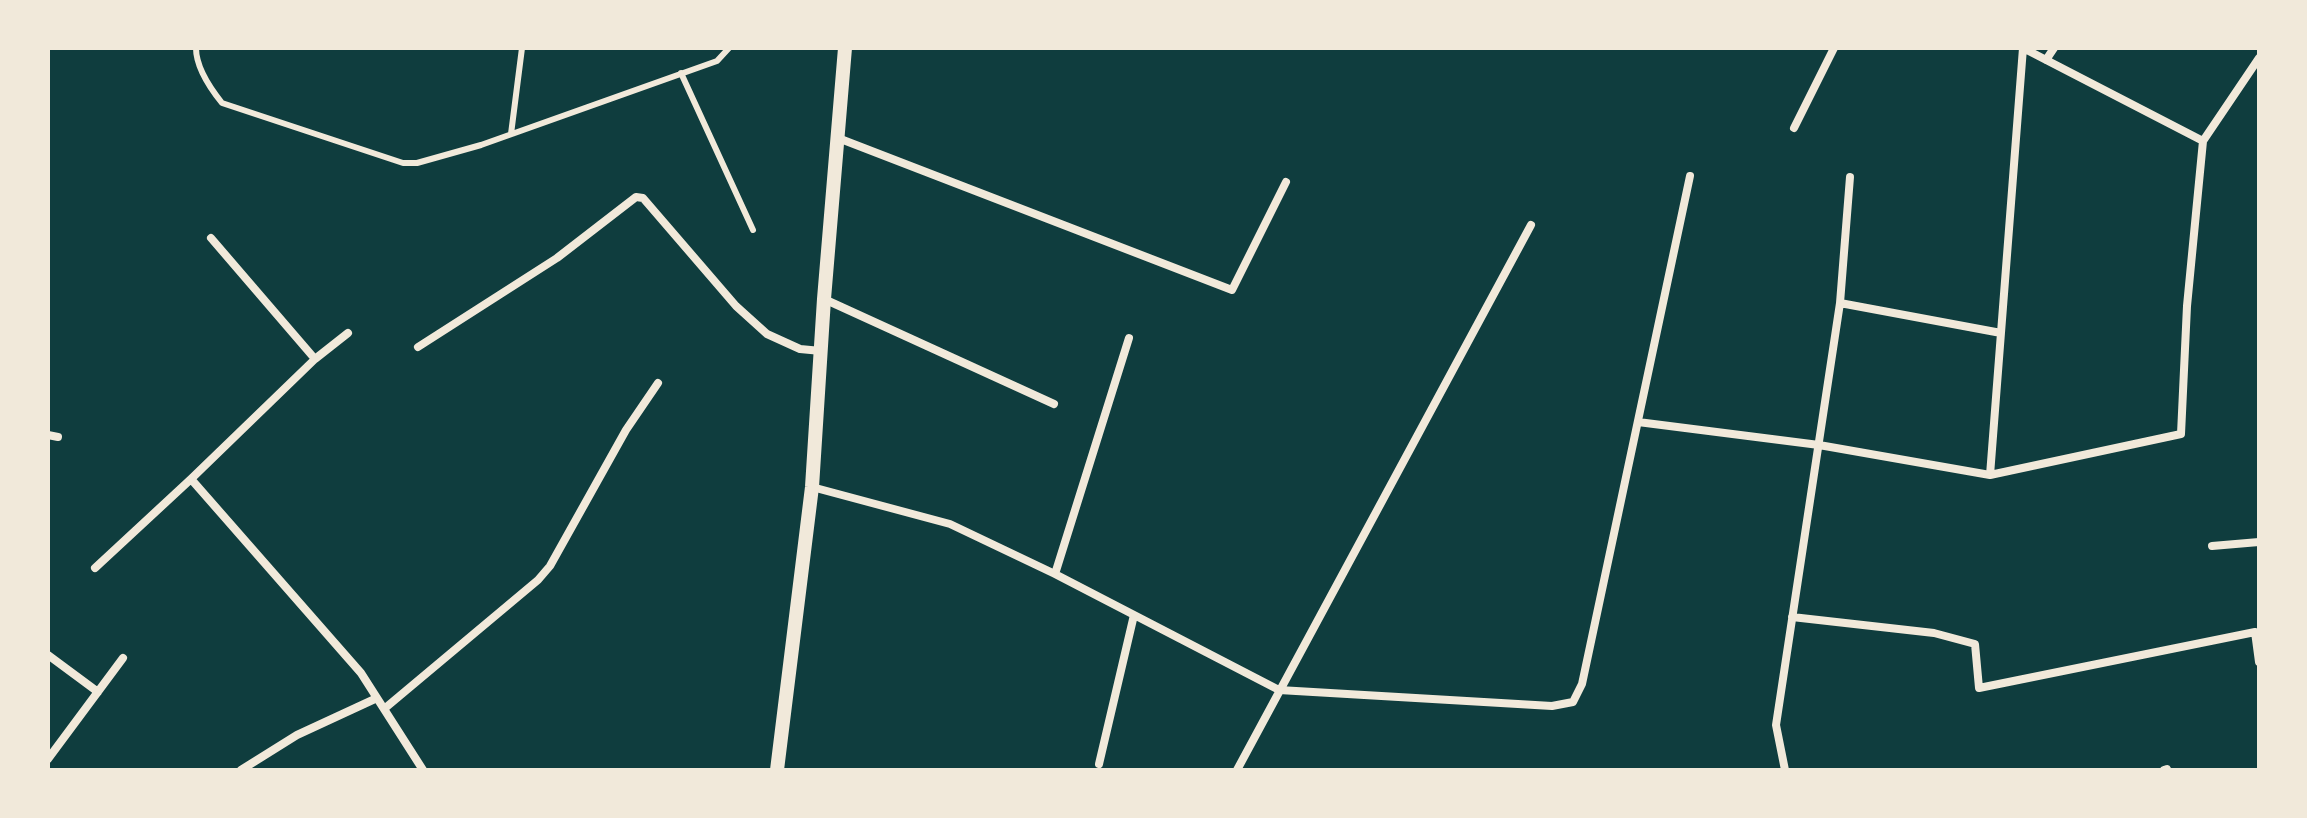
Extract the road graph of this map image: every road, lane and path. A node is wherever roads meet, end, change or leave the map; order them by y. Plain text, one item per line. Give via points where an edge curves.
1 (196, 48) edge
2 (522, 48) edge
3 (729, 48) edge
4 (845, 48) edge
5 (1834, 48) edge
6 (2023, 48) edge
7 (2054, 48) edge
8 (2259, 58) edge
9 (2046, 60) junction
10 (681, 73) junction
11 (1794, 128) dead end
12 (511, 134) junction
13 (838, 138) junction
14 (2203, 141) junction
15 (1690, 176) dead end
16 (1850, 177) dead end
17 (1286, 182) dead end
18 (1531, 225) dead end
19 (753, 230) dead end
20 (211, 238) dead end
21 (824, 299) junction
22 (1840, 303) junction
23 (348, 333) dead end
24 (2001, 333) junction
25 (1129, 338) dead end
26 (418, 347) dead end
27 (821, 351) junction
28 (315, 359) junction
29 (658, 383) dead end
30 (1054, 404) dead end
31 (1638, 422) junction
32 (48, 435) edge
33 (58, 437) dead end
34 (1819, 445) junction
35 (1990, 475) junction
36 (191, 479) junction
37 (812, 487) junction
38 (2259, 542) edge
39 (2212, 546) dead end
40 (95, 568) dead end
41 (1055, 574) junction
42 (1134, 615) junction
43 (1792, 617) junction
44 (48, 655) edge
45 (123, 658) dead end
46 (2259, 662) edge
47 (1279, 690) junction
48 (98, 692) junction
49 (377, 698) junction
50 (384, 709) junction
51 (48, 759) edge
52 (1099, 764) dead end
53 (241, 770) edge
54 (423, 770) edge
55 (777, 770) edge
56 (1237, 770) edge
57 (1785, 770) edge

1 - 12 lane via 196,58 222,103 403,163
2 - 12 lane
3 - 10 lane via 717,61
4 - 13 street
5 - 11 street
6 - 9 street
6 - 24 street
7 - 9 street
8 - 14 street
9 - 14 street
10 - 12 lane
10 - 19 lane
13 - 17 street via 1232,290
13 - 21 street
14 - 35 street via 2181,434
15 - 31 street
16 - 22 street
18 - 47 street
20 - 28 street
21 - 27 street
21 - 30 street
22 - 24 street
22 - 34 street
23 - 28 street
24 - 35 street
25 - 41 street
26 - 27 street via 557,258 636,197 643,198 736,306 767,334 800,349
27 - 37 street
28 - 36 street
29 - 50 street via 550,566
31 - 34 street
31 - 47 street via 1582,684 1573,702 1552,706
32 - 33 street
34 - 35 street
34 - 43 street
36 - 40 street
36 - 49 street
37 - 41 street via 950,524
37 - 55 street
38 - 39 street
41 - 42 street
42 - 47 street
42 - 52 street
43 - 46 street via 1934,633 1975,644 1979,688 2255,632
43 - 57 street via 1776,725
44 - 48 street
45 - 48 street
47 - 56 street
48 - 51 street
49 - 50 street
49 - 53 street via 297,735
50 - 54 street

